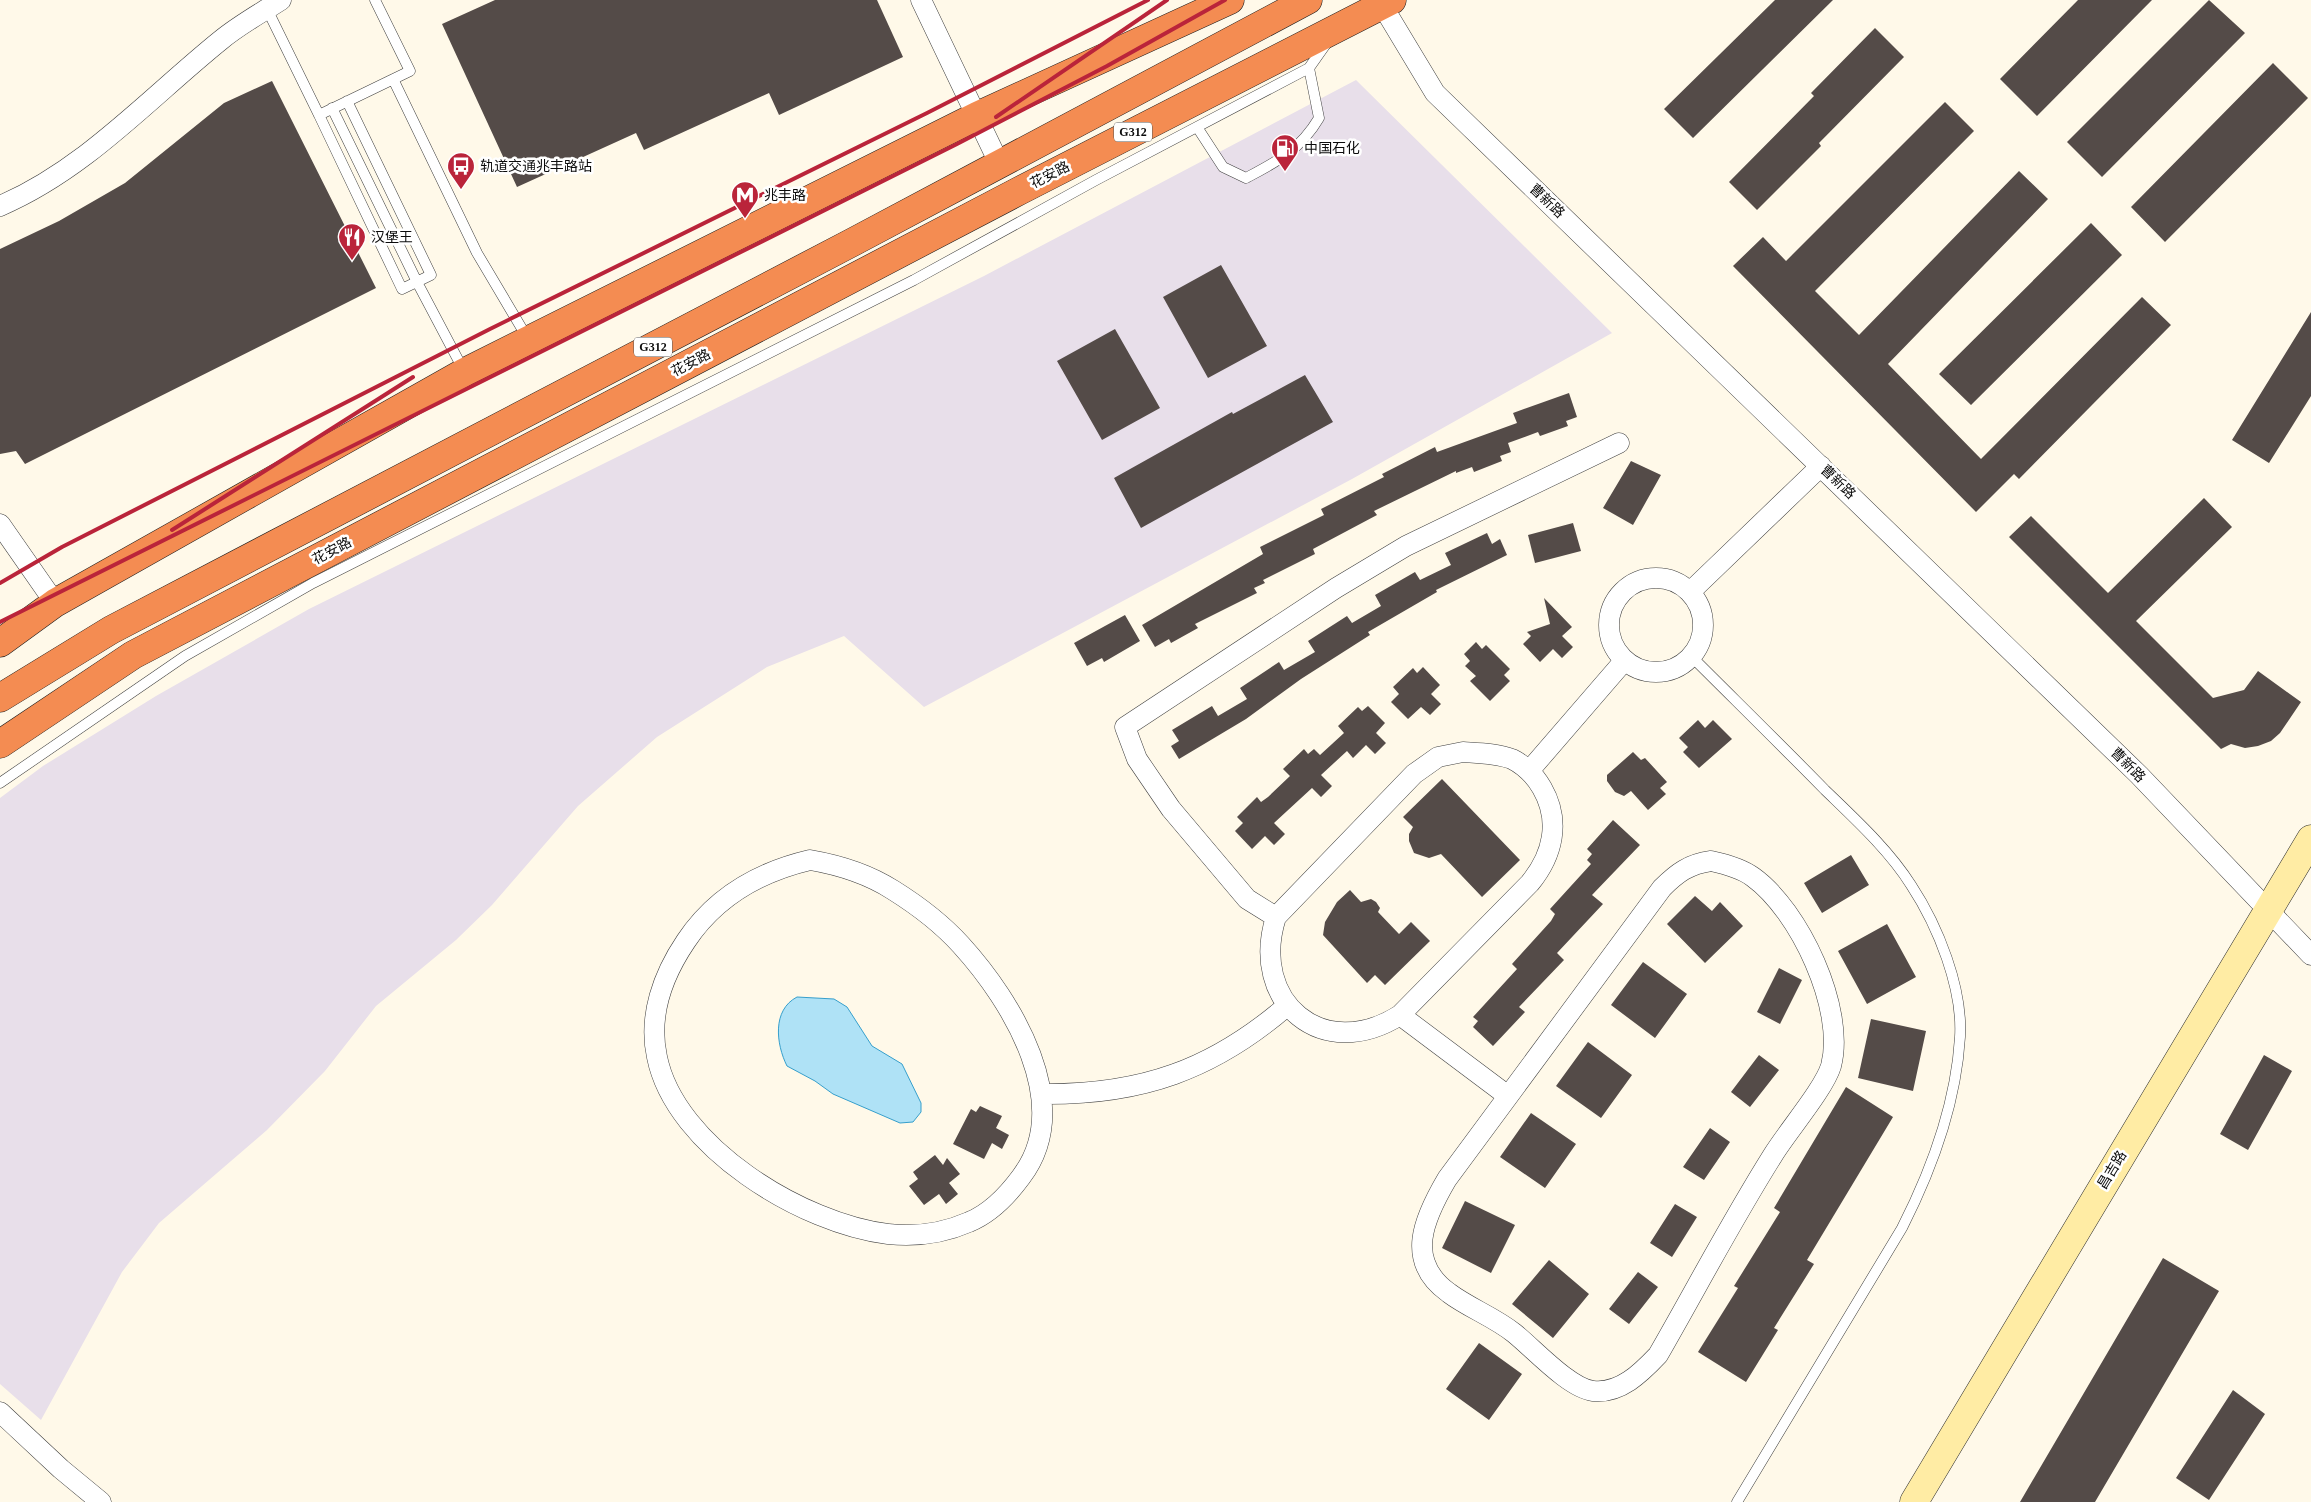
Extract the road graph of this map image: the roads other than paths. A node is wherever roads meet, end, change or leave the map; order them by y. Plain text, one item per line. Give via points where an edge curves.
1 (375, 0) edge
2 (921, 0) edge
3 (1230, 0) edge
4 (1308, 0) edge
5 (1385, 2) edge
6 (274, 5) edge
7 (1337, 29) junction
8 (1309, 68) junction
9 (393, 79) junction
10 (347, 101) junction
11 (332, 108) junction
12 (319, 115) junction
13 (976, 116) junction
14 (1197, 127) junction
15 (997, 159) dead end
16 (0, 206) edge
17 (417, 282) junction
18 (528, 340) junction
19 (465, 372) junction
20 (1619, 443) dead end
21 (1821, 466) junction
22 (0, 524) edge
23 (1690, 592) junction
24 (55, 603) junction
25 (0, 643) edge
26 (1691, 656) junction
27 (1624, 661) junction
28 (0, 698) edge
29 (0, 744) edge
30 (1529, 771) junction
31 (0, 783) edge
32 (2311, 839) edge
33 (2268, 910) junction
34 (1276, 917) junction
35 (2311, 955) edge
36 (1288, 1005) junction
37 (1400, 1015) junction
38 (1042, 1094) junction
39 (1508, 1096) junction
40 (0, 1412) edge
41 (101, 1502) edge
42 (1737, 1502) edge
43 (1914, 1502) edge

1 - 9 lane via 410,71
2 - 13 street
3 - 13 highway
4 - 28 highway, G312 via 111,630
5 - 7 highway, 花安路 / G312
5 - 21 street, 曹新路 via 1435,93
6 - 12 lane
6 - 16 street via 222,39 116,132 30,193
7 - 8 lane
7 - 29 highway, 花安路 / G312 via 1019,191 133,655
8 - 14 lane
8 - 14 lane via 1318,118 1309,134 1286,157 1246,178 1223,167
9 - 10 lane
9 - 18 lane via 477,253
10 - 11 lane
10 - 17 lane via 431,275
11 - 12 lane
11 - 17 lane
12 - 17 lane via 402,289
13 - 15 street
13 - 18 highway
14 - 31 lane via 914,280 313,584 185,656
17 - 19 lane
18 - 19 highway
19 - 24 highway
20 - 34 street via 1406,546 1336,588 1125,727 1137,759 1171,809 1247,899
21 - 23 street
21 - 33 street, 曹新路 via 2132,768
22 - 24 street
23 - 26 street via 1700,607 1703,624 1700,642
23 - 27 street via 1672,580 1650,578 1630,585 1615,601 1608,622 1612,644
24 - 25 highway
26 - 27 street via 1676,668 1659,673 1640,670
26 - 42 lane via 1841,806 1911,884 1937,931 1947,959 1956,995 1960,1036 1941,1134 1918,1196 1902,1228
27 - 30 street
30 - 34 street via 1512,760 1490,753 1463,752 1438,757 1414,774
30 - 37 street via 1549,801 1554,823 1551,846 1542,868
32 - 33 street, 昌吉路
33 - 35 street, 曹新路
33 - 43 street, 昌吉路
34 - 36 street via 1269,937 1269,960 1276,985
36 - 37 street via 1305,1021 1323,1030 1346,1033 1376,1028
36 - 38 street via 1243,1040 1179,1073 1101,1092
37 - 39 street
38 - 38 street via 1040,1135 1031,1164 1000,1202 976,1219 953,1229 926,1234 863,1230 811,1211 772,1190 725,1158 694,1129 669,1091 657,1059 654,1030 659,996 670,964 721,899 752,880 786,866 810,860 836,864 891,889 932,918 960,944 986,975 1009,1011 1032,1055
39 - 39 street via 1662,888 1695,863 1711,861 1729,865 1752,876 1785,911 1802,937 1815,964 1832,1021 1834,1036 1830,1067 1772,1156 1658,1355 1644,1371 1621,1386 1592,1390 1576,1384 1511,1331 1431,1280 1425,1266 1422,1246 1432,1204
40 - 41 street

